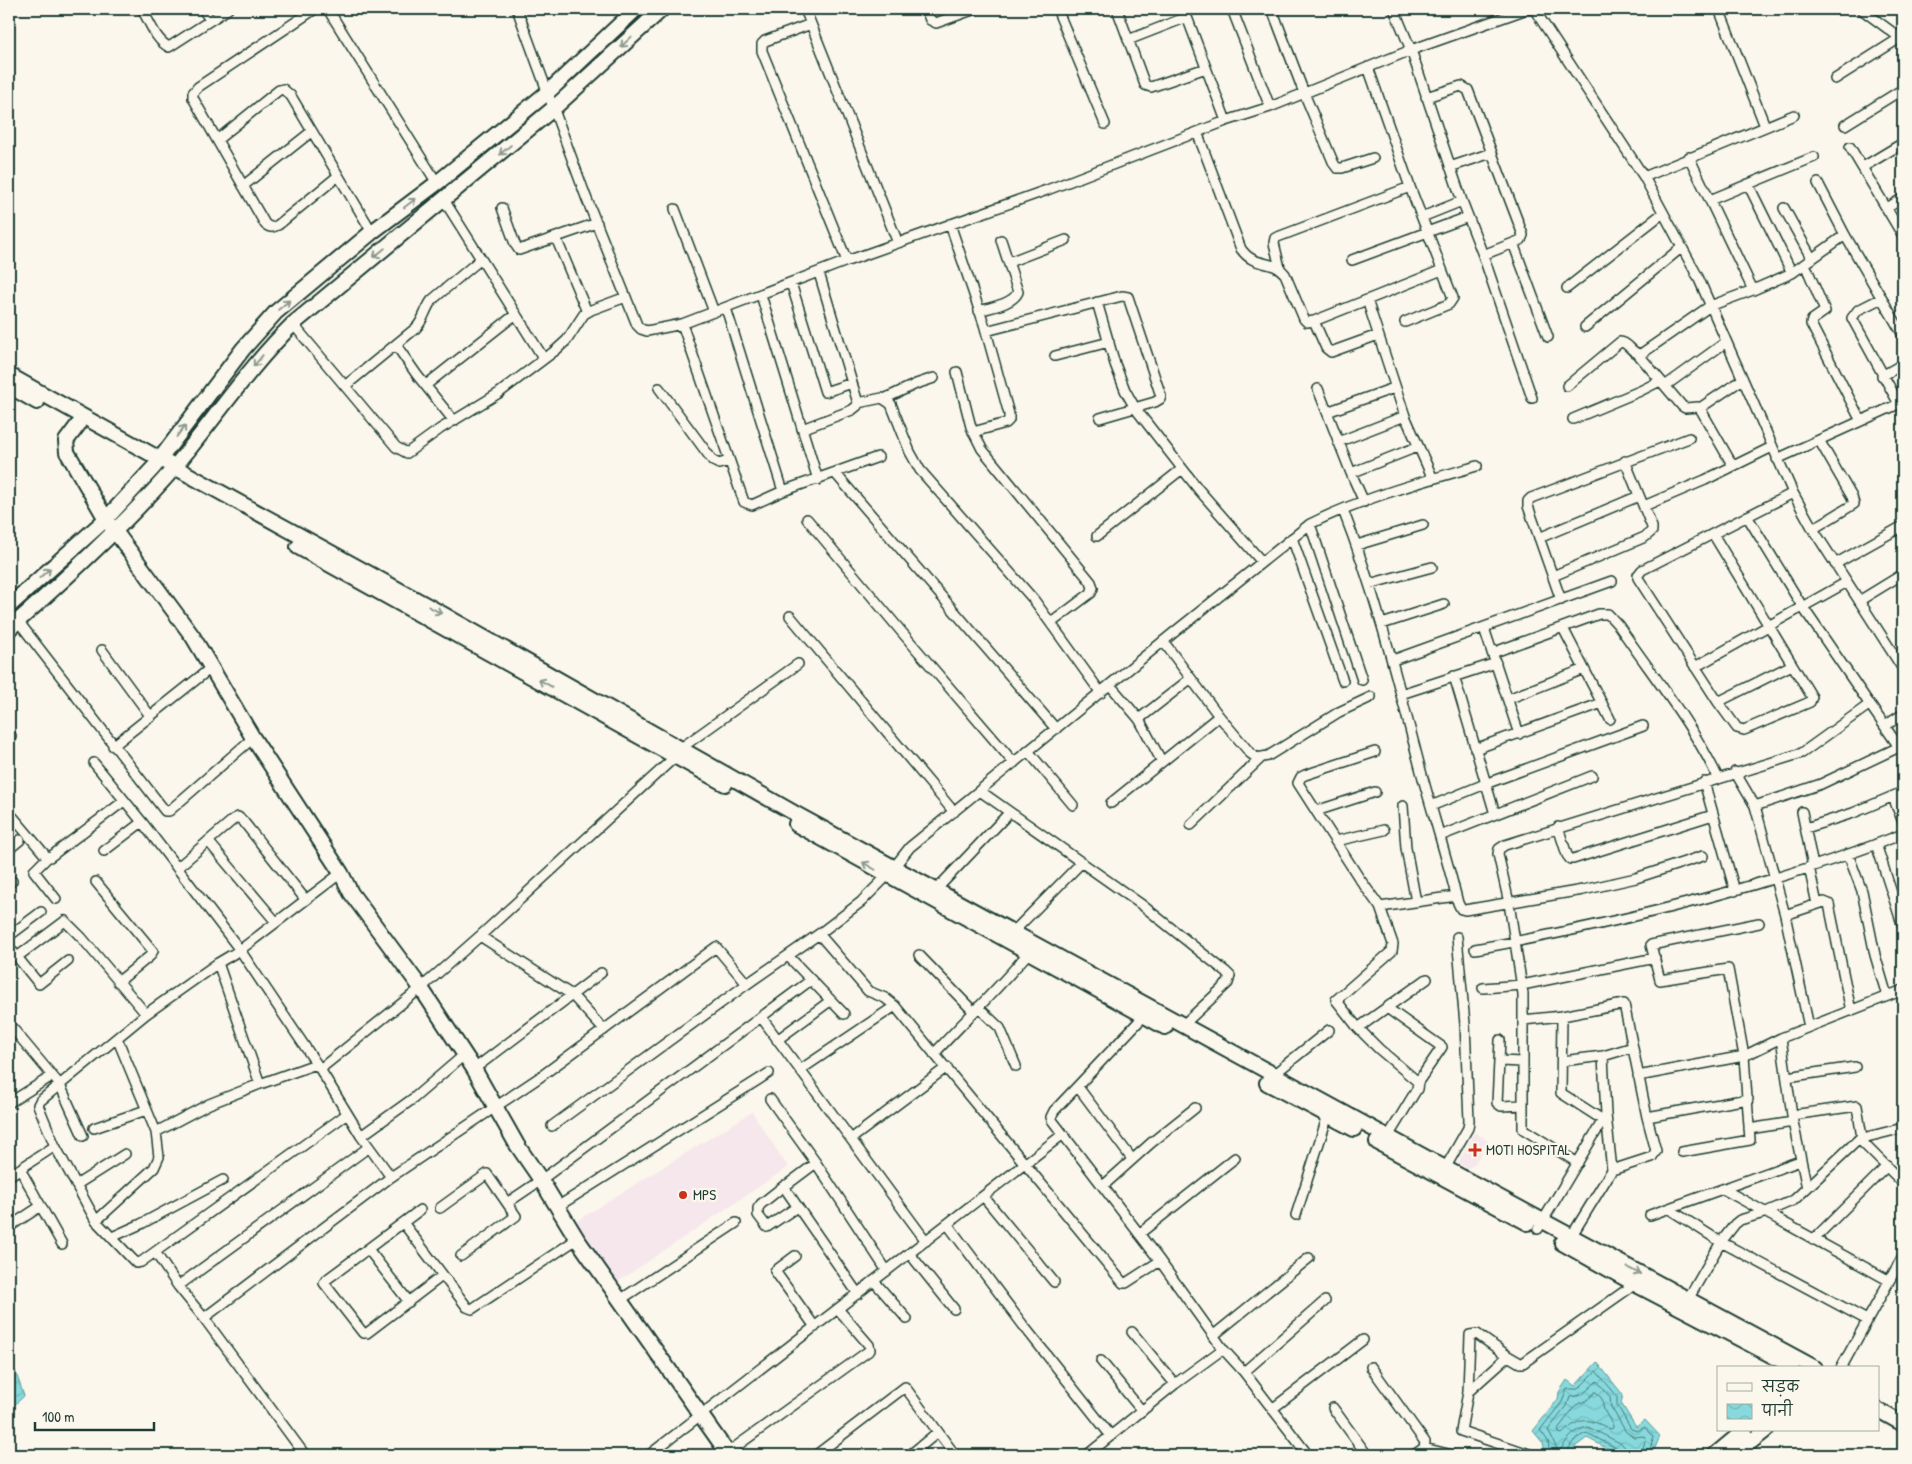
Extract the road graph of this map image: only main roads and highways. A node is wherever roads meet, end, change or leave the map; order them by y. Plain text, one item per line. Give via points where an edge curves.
1 (636, 9) edge
2 (662, 9) edge
3 (11, 384) edge
4 (78, 425) junction
5 (157, 463) junction
6 (170, 471) junction
7 (106, 519) junction
8 (115, 532) junction
9 (9, 606) edge
10 (13, 625) edge
11 (932, 893) junction
12 (1386, 1141) junction
13 (1569, 1241) junction
14 (1685, 1304) junction
15 (1792, 1366) edge
16 (1811, 1366) edge
17 (1880, 1401) edge
18 (1880, 1411) edge
19 (1903, 1413) edge
20 (1903, 1424) edge
21 (1742, 1432) edge
22 (1763, 1432) edge
23 (728, 1454) edge
24 (1715, 1455) edge
25 (1734, 1455) edge

5 -> 1 main road via 276,312 548,92
2 -> 6 main road via 554,108 293,324 266,352
3 - 4 main road
3 - 5 main road
4 - 5 main road
4 - 7 main road via 66,441 67,452
5 - 6 main road
5 - 7 main road
6 - 8 main road
6 - 11 main road
7 - 8 main road
9 -> 7 main road
8 - 10 main road
8 - 23 main road via 174,608 351,893 421,988 474,1069 517,1145 577,1239
11 - 12 main road via 1013,932
11 - 12 main road via 1144,1016 1328,1115
12 - 13 main road
13 -> 14 main road
13 - 14 main road via 1635,1284
14 - 15 main road
14 - 16 main road
17 - 19 main road
18 - 20 main road
21 - 24 main road
22 - 25 main road

